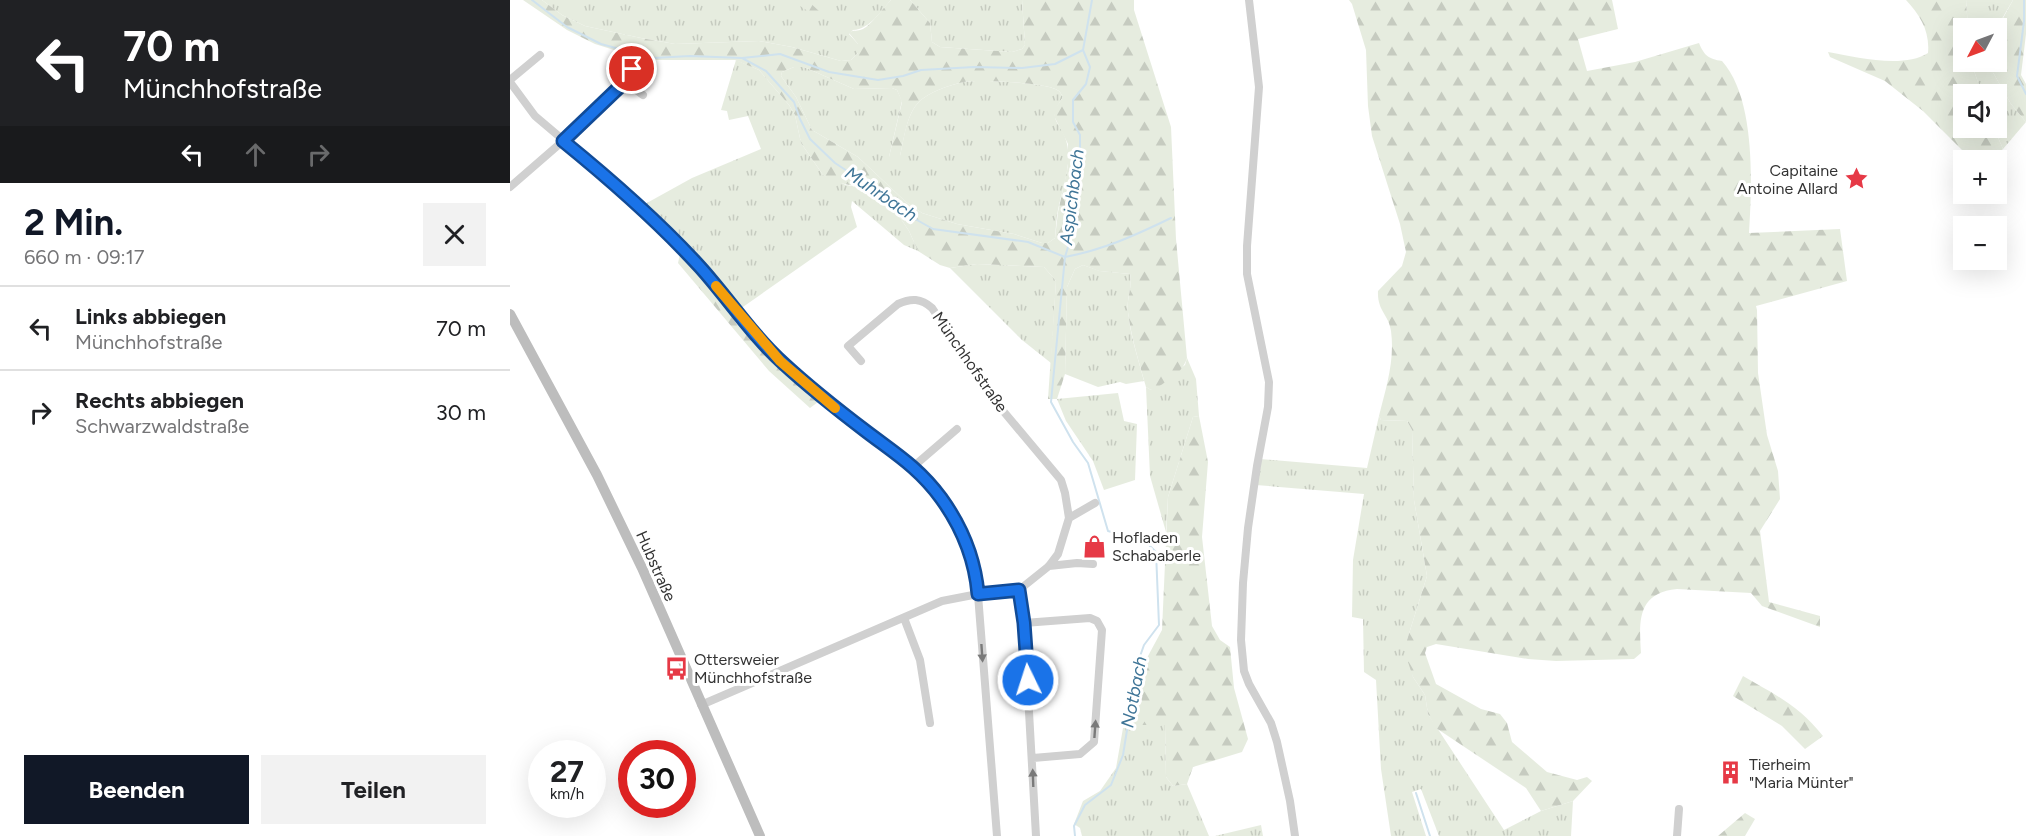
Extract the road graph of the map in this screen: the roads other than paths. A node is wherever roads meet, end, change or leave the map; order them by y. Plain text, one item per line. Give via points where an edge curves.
1 (1249, 0) edge
2 (540, 55) dead end
3 (510, 81) edge
4 (643, 95) dead end
5 (563, 141) junction
6 (510, 188) edge
7 (510, 314) edge
8 (861, 361) dead end
9 (957, 429) dead end
10 (914, 466) junction
11 (1095, 503) dead end
12 (1069, 518) junction
13 (1093, 564) dead end
14 (1049, 566) junction
15 (1019, 590) junction
16 (978, 594) junction
17 (904, 618) junction
18 (1024, 623) junction
19 (701, 705) junction
20 (930, 723) dead end
21 (1033, 758) junction
22 (1679, 809) dead end
23 (760, 836) edge
24 (997, 836) edge
25 (1036, 836) edge
26 (1295, 836) edge
27 (1677, 836) edge

1 - 26 street via 1259,87 1247,274 1269,382 1248,528 1241,640 1244,670 1277,742
2 - 3 street
3 - 5 street via 535,116
4 - 5 street via 631,86 631,73
5 - 6 street
5 - 10 street via 669,235 780,361 818,395
7 - 19 main road, Hubstraße via 597,475
8 - 12 street, Münchhofstraße via 848,346 898,304 919,299 926,302 999,406 1061,480
9 - 10 street
10 - 16 street via 960,526 974,564
11 - 12 street
12 - 14 street, Münchhofstraße via 1058,554
13 - 14 street
14 - 15 street, Münchhofstraße
15 - 16 street
15 - 18 street
16 - 17 street via 942,601
16 -> 24 street
17 - 19 street
17 - 20 street via 920,660
18 - 21 street
21 -> 18 street via 1080,754 1094,742 1102,630 1090,618
19 - 23 main road, Hubstraße
25 -> 21 street
22 - 27 street

